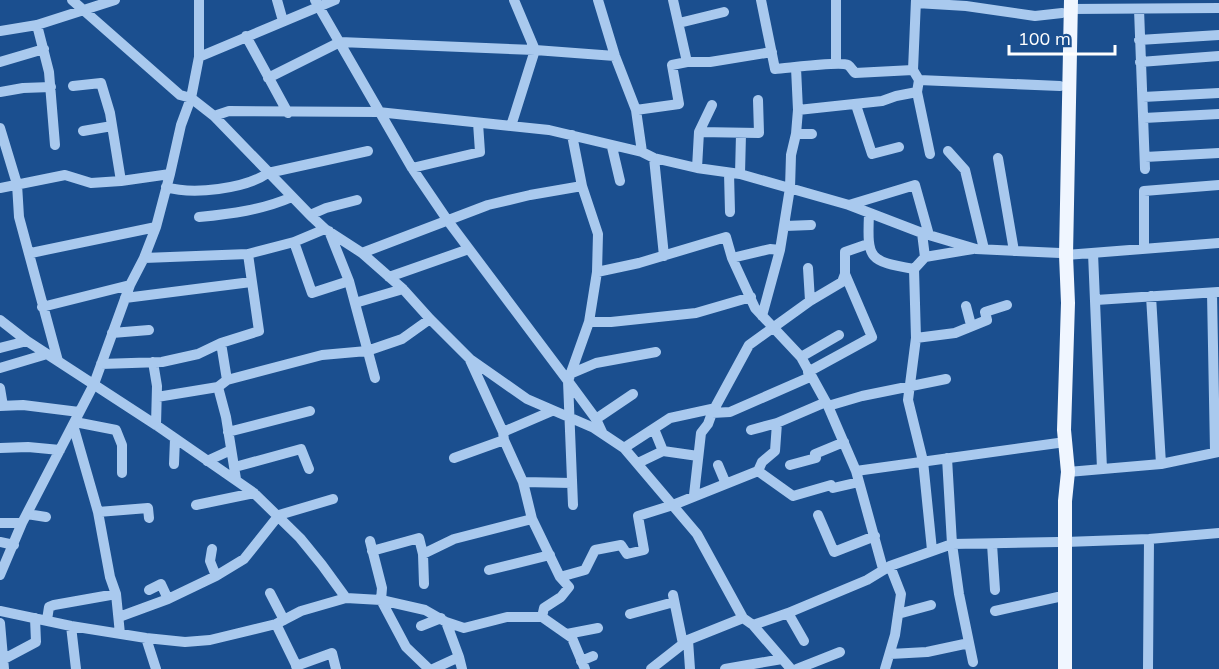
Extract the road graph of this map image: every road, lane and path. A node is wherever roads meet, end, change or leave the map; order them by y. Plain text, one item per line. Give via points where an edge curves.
1 (72, 0) edge
2 (115, 0) edge
3 (277, 0) edge
4 (335, 0) edge
5 (514, 0) edge
6 (598, 0) edge
7 (673, 0) edge
8 (761, 0) edge
9 (836, 0) edge
10 (195, 1) edge
11 (916, 1) edge
12 (316, 3) edge
13 (966, 3) edge
14 (1201, 4) edge
15 (1067, 5) edge
16 (1219, 8) edge
17 (1139, 9) junction
18 (84, 10) junction
19 (724, 12) dead end
20 (283, 21) junction
21 (679, 23) junction
22 (37, 25) junction
23 (0, 31) edge
24 (1219, 35) edge
25 (246, 36) junction
26 (1139, 40) junction
27 (340, 42) junction
28 (44, 49) junction
29 (535, 50) junction
30 (772, 52) junction
31 (615, 56) junction
32 (1219, 56) edge
33 (199, 57) junction
34 (0, 62) edge
35 (687, 62) junction
36 (1140, 62) junction
37 (836, 63) junction
38 (1066, 66) junction
39 (796, 68) junction
40 (916, 75) junction
41 (268, 78) junction
42 (73, 86) dead end
43 (1060, 86) junction
44 (51, 87) junction
45 (0, 92) edge
46 (917, 92) junction
47 (1219, 93) edge
48 (1143, 97) junction
49 (191, 98) junction
50 (758, 100) dead end
51 (712, 105) dead end
52 (856, 105) junction
53 (636, 110) junction
54 (798, 110) junction
55 (378, 112) junction
56 (288, 113) junction
57 (1219, 114) edge
58 (214, 116) junction
59 (1144, 118) junction
60 (478, 123) junction
61 (112, 126) junction
62 (511, 126) junction
63 (0, 128) edge
64 (83, 131) dead end
65 (699, 132) junction
66 (741, 134) junction
67 (796, 134) junction
68 (812, 134) dead end
69 (572, 135) junction
70 (2, 140) edge
71 (55, 145) dead end
72 (612, 147) junction
73 (899, 147) dead end
74 (368, 151) dead end
75 (948, 151) dead end
76 (642, 152) junction
77 (1219, 153) edge
78 (930, 154) dead end
79 (1145, 157) junction
80 (654, 158) junction
81 (998, 158) dead end
82 (412, 168) junction
83 (697, 168) junction
84 (1145, 169) dead end
85 (268, 173) junction
86 (734, 173) junction
87 (170, 174) junction
88 (620, 181) dead end
89 (121, 182) junction
90 (17, 184) junction
91 (1219, 185) edge
92 (582, 186) junction
93 (166, 187) junction
94 (0, 188) edge
95 (790, 188) junction
96 (292, 197) junction
97 (357, 200) dead end
98 (849, 205) junction
99 (730, 212) dead end
100 (869, 214) junction
101 (310, 215) junction
102 (199, 217) dead end
103 (448, 221) junction
104 (811, 225) dead end
105 (785, 226) junction
106 (156, 227) junction
107 (327, 230) junction
108 (926, 234) junction
109 (294, 242) junction
110 (1219, 243) edge
111 (868, 244) junction
112 (469, 249) junction
113 (980, 249) junction
114 (1144, 249) junction
115 (780, 250) junction
116 (1014, 251) junction
117 (362, 253) junction
118 (1094, 253) junction
119 (31, 254) junction
120 (248, 254) junction
121 (1063, 254) junction
122 (664, 256) junction
123 (925, 257) junction
124 (144, 258) junction
125 (732, 258) junction
126 (808, 268) dead end
127 (914, 269) junction
128 (597, 272) junction
129 (845, 274) junction
130 (389, 277) junction
131 (350, 281) junction
132 (251, 282) junction
133 (130, 285) junction
134 (403, 289) junction
135 (1216, 293) edge
136 (1151, 296) junction
137 (751, 297) junction
138 (125, 298) junction
139 (1096, 300) junction
140 (810, 301) junction
141 (356, 303) junction
142 (1007, 305) dead end
143 (966, 306) dead end
144 (42, 307) junction
145 (762, 316) junction
146 (430, 319) junction
147 (0, 320) edge
148 (589, 322) junction
149 (971, 325) junction
150 (772, 327) junction
151 (149, 330) dead end
152 (112, 333) junction
153 (839, 335) dead end
154 (916, 338) junction
155 (27, 341) junction
156 (826, 341) junction
157 (221, 343) junction
158 (0, 348) edge
159 (367, 351) junction
160 (656, 352) dead end
161 (47, 354) junction
162 (801, 357) junction
163 (834, 358) junction
164 (470, 359) junction
165 (58, 361) junction
166 (153, 362) junction
167 (101, 364) junction
168 (0, 368) edge
169 (809, 374) junction
170 (569, 377) junction
171 (375, 378) dead end
172 (946, 378) dead end
173 (222, 383) junction
174 (93, 384) junction
175 (910, 385) junction
176 (0, 388) edge
177 (633, 394) dead end
178 (157, 397) junction
179 (827, 404) junction
180 (2, 406) edge
181 (714, 410) junction
182 (310, 411) dead end
183 (552, 411) junction
184 (569, 417) junction
185 (596, 419) junction
186 (76, 420) junction
187 (777, 423) junction
188 (156, 425) junction
189 (654, 429) junction
190 (751, 430) dead end
191 (228, 432) junction
192 (503, 436) junction
193 (605, 436) junction
194 (175, 439) junction
195 (844, 442) junction
196 (1058, 443) junction
197 (0, 448) edge
198 (624, 448) junction
199 (60, 450) junction
200 (231, 450) junction
201 (663, 451) junction
202 (1217, 452) edge
203 (698, 456) junction
204 (454, 458) dead end
205 (947, 458) junction
206 (207, 461) junction
207 (923, 461) junction
208 (638, 463) junction
209 (174, 464) dead end
210 (1161, 464) junction
211 (718, 465) dead end
212 (790, 465) dead end
213 (235, 467) junction
214 (309, 469) dead end
215 (1102, 469) junction
216 (758, 471) junction
217 (1068, 472) junction
218 (122, 473) dead end
219 (857, 477) junction
220 (236, 479) junction
221 (523, 482) junction
222 (572, 483) junction
223 (726, 484) junction
224 (254, 493) junction
225 (694, 495) junction
226 (333, 499) dead end
227 (673, 504) junction
228 (196, 505) dead end
229 (573, 505) dead end
230 (98, 512) junction
231 (279, 515) junction
232 (818, 515) dead end
233 (46, 517) dead end
234 (25, 518) junction
235 (149, 518) dead end
236 (532, 519) junction
237 (0, 523) edge
238 (1219, 533) edge
239 (875, 536) junction
240 (1149, 539) junction
241 (0, 542) edge
242 (1062, 542) junction
243 (14, 544) junction
244 (952, 544) junction
245 (992, 544) junction
246 (212, 549) dead end
247 (932, 550) junction
248 (423, 554) junction
249 (549, 555) junction
250 (886, 568) junction
251 (489, 570) dead end
252 (0, 575) edge
253 (216, 576) junction
254 (560, 577) junction
255 (424, 585) dead end
256 (149, 590) dead end
257 (995, 590) dead end
258 (270, 593) dead end
259 (116, 594) junction
260 (1058, 597) junction
261 (346, 598) junction
262 (168, 599) junction
263 (381, 600) junction
264 (931, 605) dead end
265 (0, 611) edge
266 (995, 611) dead end
267 (788, 613) junction
268 (630, 614) dead end
269 (898, 614) junction
270 (119, 617) junction
271 (542, 617) junction
272 (34, 618) junction
273 (743, 618) junction
274 (47, 620) junction
275 (444, 620) junction
276 (280, 622) junction
277 (0, 623) edge
278 (753, 625) junction
279 (71, 626) junction
280 (421, 626) dead end
281 (598, 628) dead end
282 (120, 634) junction
283 (567, 634) junction
284 (146, 638) junction
285 (804, 641) dead end
286 (685, 642) junction
287 (969, 643) junction
288 (840, 652) dead end
289 (890, 654) junction
290 (593, 656) dead end
291 (459, 657) junction
292 (782, 659) junction
293 (973, 662) dead end
294 (4, 664) edge
295 (583, 665) edge
296 (425, 667) edge
297 (297, 668) edge
298 (76, 669) edge
299 (156, 669) edge
300 (336, 669) edge
301 (462, 669) edge
302 (651, 669) edge
303 (690, 669) edge
304 (725, 669) edge
305 (791, 669) edge
306 (797, 669) edge
307 (885, 669) edge
308 (1059, 669) edge
309 (1065, 669) edge
310 (1148, 669) edge

1 - 18 street
2 - 18 street
3 - 20 street
4 - 12 street
5 - 29 street
6 - 31 street
7 - 21 street
8 - 30 street
9 - 37 street
10 - 33 street
11 - 13 street
11 - 40 street
12 - 20 street
12 - 27 street
13 - 15 street via 1035,16
14 - 16 street
14 - 17 street
15 - 17 street
15 - 38 main road
17 - 26 street
18 - 22 street
18 - 49 street via 180,94
19 - 21 street
20 - 25 street
21 - 35 street
22 - 23 street
22 - 28 street
24 - 26 street
25 - 33 street
25 - 41 street
26 - 36 street
27 - 29 street
27 - 41 street
27 - 55 street
28 - 34 street
28 - 44 street
29 - 31 street
29 - 62 street
30 - 35 street
30 - 39 street via 776,69
31 - 53 street
32 - 36 street
33 - 49 street
35 - 53 street via 672,65 679,104
36 - 48 street
37 - 39 street
37 - 40 street via 848,65 855,73
38 - 43 main road
38 - 121 main road
39 - 54 street
40 - 43 street
40 - 46 street
41 - 56 street
42 - 61 street via 101,84
43 - 121 main road
44 - 45 street
44 - 71 street
46 - 52 street
46 - 78 street
47 - 48 street
48 - 59 street
49 - 58 street
49 - 87 street
50 - 66 street via 759,133
51 - 65 street
52 - 54 street
52 - 73 street via 872,154
53 - 76 street
54 - 67 street
55 - 56 street
55 - 60 street
55 - 82 street
56 - 58 street via 229,111
57 - 59 street
58 - 85 street
59 - 79 street
60 - 62 street
60 - 82 street via 480,152
61 - 64 street
61 - 89 street
62 - 69 street
63 - 70 street
65 - 66 street
65 - 83 street
66 - 86 street
67 - 68 street
67 - 95 street
69 - 72 street
69 - 92 street
70 - 90 street
72 - 76 street
72 - 88 street
74 - 85 street
75 - 113 street via 965,170
76 - 80 street
77 - 79 street
79 - 84 street
80 - 83 street
80 - 122 street
81 - 116 street
82 - 103 street
83 - 86 street
85 - 93 street via 216,189 193,192
85 - 96 street
86 - 95 street
86 - 99 street
87 - 89 street
87 - 93 street
89 - 90 street via 91,183 65,176
90 - 94 street
90 - 119 street via 20,217
91 - 114 street via 1144,191
92 - 103 street via 488,205
92 - 128 street via 598,234
93 - 106 street
95 - 98 street
95 - 105 street
96 - 101 street
96 - 102 street via 252,211
97 - 101 street
98 - 100 street
98 - 108 street via 915,185
100 - 108 street
100 - 111 street
101 - 107 street
103 - 112 street
103 - 117 street
104 - 105 street
105 - 115 street
106 - 119 street
106 - 124 street
107 - 109 street
107 - 117 street
107 - 131 street
108 - 113 street
108 - 123 street
109 - 120 street
109 - 131 street via 312,293
110 - 114 street
111 - 127 street via 878,261
111 - 129 street via 845,252
112 - 130 street
112 - 170 street
113 - 116 street
113 - 123 street
114 - 118 street
115 - 125 street
115 - 145 street
116 - 121 street
117 - 130 street
118 - 121 street
118 - 139 street
119 - 144 street
120 - 124 street
120 - 132 street
121 - 196 main road
121 - 217 main road via 1068,303 1064,436
122 - 125 street via 726,237
122 - 128 street
123 - 127 street
124 - 133 street
125 - 137 street
126 - 140 street
127 - 154 street
128 - 148 street
129 - 140 street via 842,282
129 - 163 street via 872,337
130 - 134 street
131 - 141 street
132 - 138 street
132 - 157 street via 259,331
133 - 138 street
133 - 144 street
134 - 141 street
134 - 146 street
135 - 136 street
135 - 202 street
136 - 139 street
136 - 210 street
137 - 145 street
137 - 148 street via 696,313
138 - 152 street
139 - 215 street
140 - 150 street
141 - 159 street
142 - 149 street via 985,312 987,320
143 - 149 street
144 - 165 street
145 - 150 street
146 - 159 street via 402,339
146 - 164 street
147 - 155 street
148 - 170 street
149 - 154 street via 955,333
150 - 162 street
150 - 181 street via 749,345
151 - 152 street
152 - 167 street
153 - 156 street
154 - 175 street
155 - 158 street
155 - 161 street
156 - 162 street
156 - 163 street
157 - 166 street via 198,354
157 - 173 street
159 - 171 street
159 - 173 street via 322,355
160 - 170 street via 596,363
161 - 165 street
161 - 168 street
162 - 169 street
163 - 169 street
164 - 183 street via 527,399
164 - 192 street
165 - 174 street
166 - 167 street
166 - 178 street
167 - 174 street
169 - 179 street
169 - 181 street via 730,412
170 - 184 street
170 - 185 street
172 - 175 street
173 - 178 street
173 - 191 street
174 - 186 street
174 - 188 street
175 - 179 street
175 - 207 street via 908,400
176 - 180 street
177 - 185 street
178 - 188 street
179 - 187 street
179 - 195 street
180 - 186 street via 23,405
181 - 189 street via 670,418
181 - 203 street via 701,433
182 - 191 street
183 - 184 street
183 - 192 street
184 - 193 street
184 - 222 street
185 - 193 street
186 - 199 street
186 - 218 street via 116,430 122,445
186 - 230 street
187 - 190 street
187 - 216 street via 775,451
188 - 194 street
189 - 198 street
189 - 201 street
191 - 200 street
192 - 204 street
192 - 221 street
193 - 198 street
194 - 206 street
194 - 209 street
195 - 212 street via 816,454 816,458
195 - 219 street
196 - 205 street
196 - 242 main road
197 - 199 street
198 - 208 street
199 - 234 street
200 - 206 street
200 - 213 street
201 - 203 street
201 - 208 street
202 - 210 street
203 - 225 street
205 - 207 street
205 - 244 street
206 - 220 street
207 - 219 street
207 - 247 street
208 - 227 street
210 - 215 street
211 - 223 street
213 - 214 street via 301,449
213 - 220 street
215 - 217 street
216 - 219 street via 793,496 831,485 833,488
216 - 223 street
217 - 242 main road
219 - 239 street
220 - 224 street
221 - 222 street
221 - 236 street
222 - 229 street
223 - 225 street
224 - 228 street
224 - 231 street
225 - 227 street
226 - 231 street
227 - 254 street via 638,516 644,550 627,554 621,545 595,550 585,570
227 - 273 street via 697,534
230 - 235 street via 148,508
230 - 259 street
231 - 253 street via 244,559
231 - 261 street
232 - 239 street via 834,552
233 - 234 street
234 - 237 street
234 - 243 street
236 - 248 street via 454,539
236 - 249 street
238 - 240 street
239 - 250 street
240 - 242 street
240 - 310 street
241 - 243 street
242 - 245 street
242 - 260 main road
242 - 309 main road
243 - 252 street
244 - 245 street
244 - 247 street
244 - 287 street
245 - 257 street
246 - 253 street via 210,561
247 - 250 street
248 - 255 street
248 - 263 street via 419,538 371,546
249 - 251 street
249 - 254 street
250 - 267 street
250 - 269 street via 901,594
253 - 262 street
254 - 271 street via 569,587 544,608
256 - 262 street via 161,584
258 - 276 street
259 - 270 street
259 - 274 street via 54,605 49,607
260 - 266 street
260 - 308 main road
261 - 263 street
261 - 276 street
262 - 270 street
263 - 275 street via 426,610
263 - 296 street via 406,647
264 - 269 street
265 - 272 street
267 - 278 street
267 - 285 street
268 - 286 street via 673,599
269 - 289 street
270 - 282 street
271 - 275 street via 507,616 464,628
271 - 283 street
272 - 274 street
272 - 294 street via 36,642
273 - 278 street
273 - 286 street
274 - 279 street
275 - 280 street
275 - 291 street
276 - 284 street via 210,640
276 - 297 street
277 - 294 street
278 - 292 street
279 - 282 street
279 - 298 street
281 - 283 street
282 - 284 street
283 - 295 street
284 - 299 street
286 - 302 street
286 - 303 street
287 - 289 street via 927,652
287 - 293 street
288 - 306 street
289 - 307 street
290 - 295 street
291 - 296 street
291 - 301 street
292 - 304 street
292 - 305 street
297 - 300 street via 332,653

